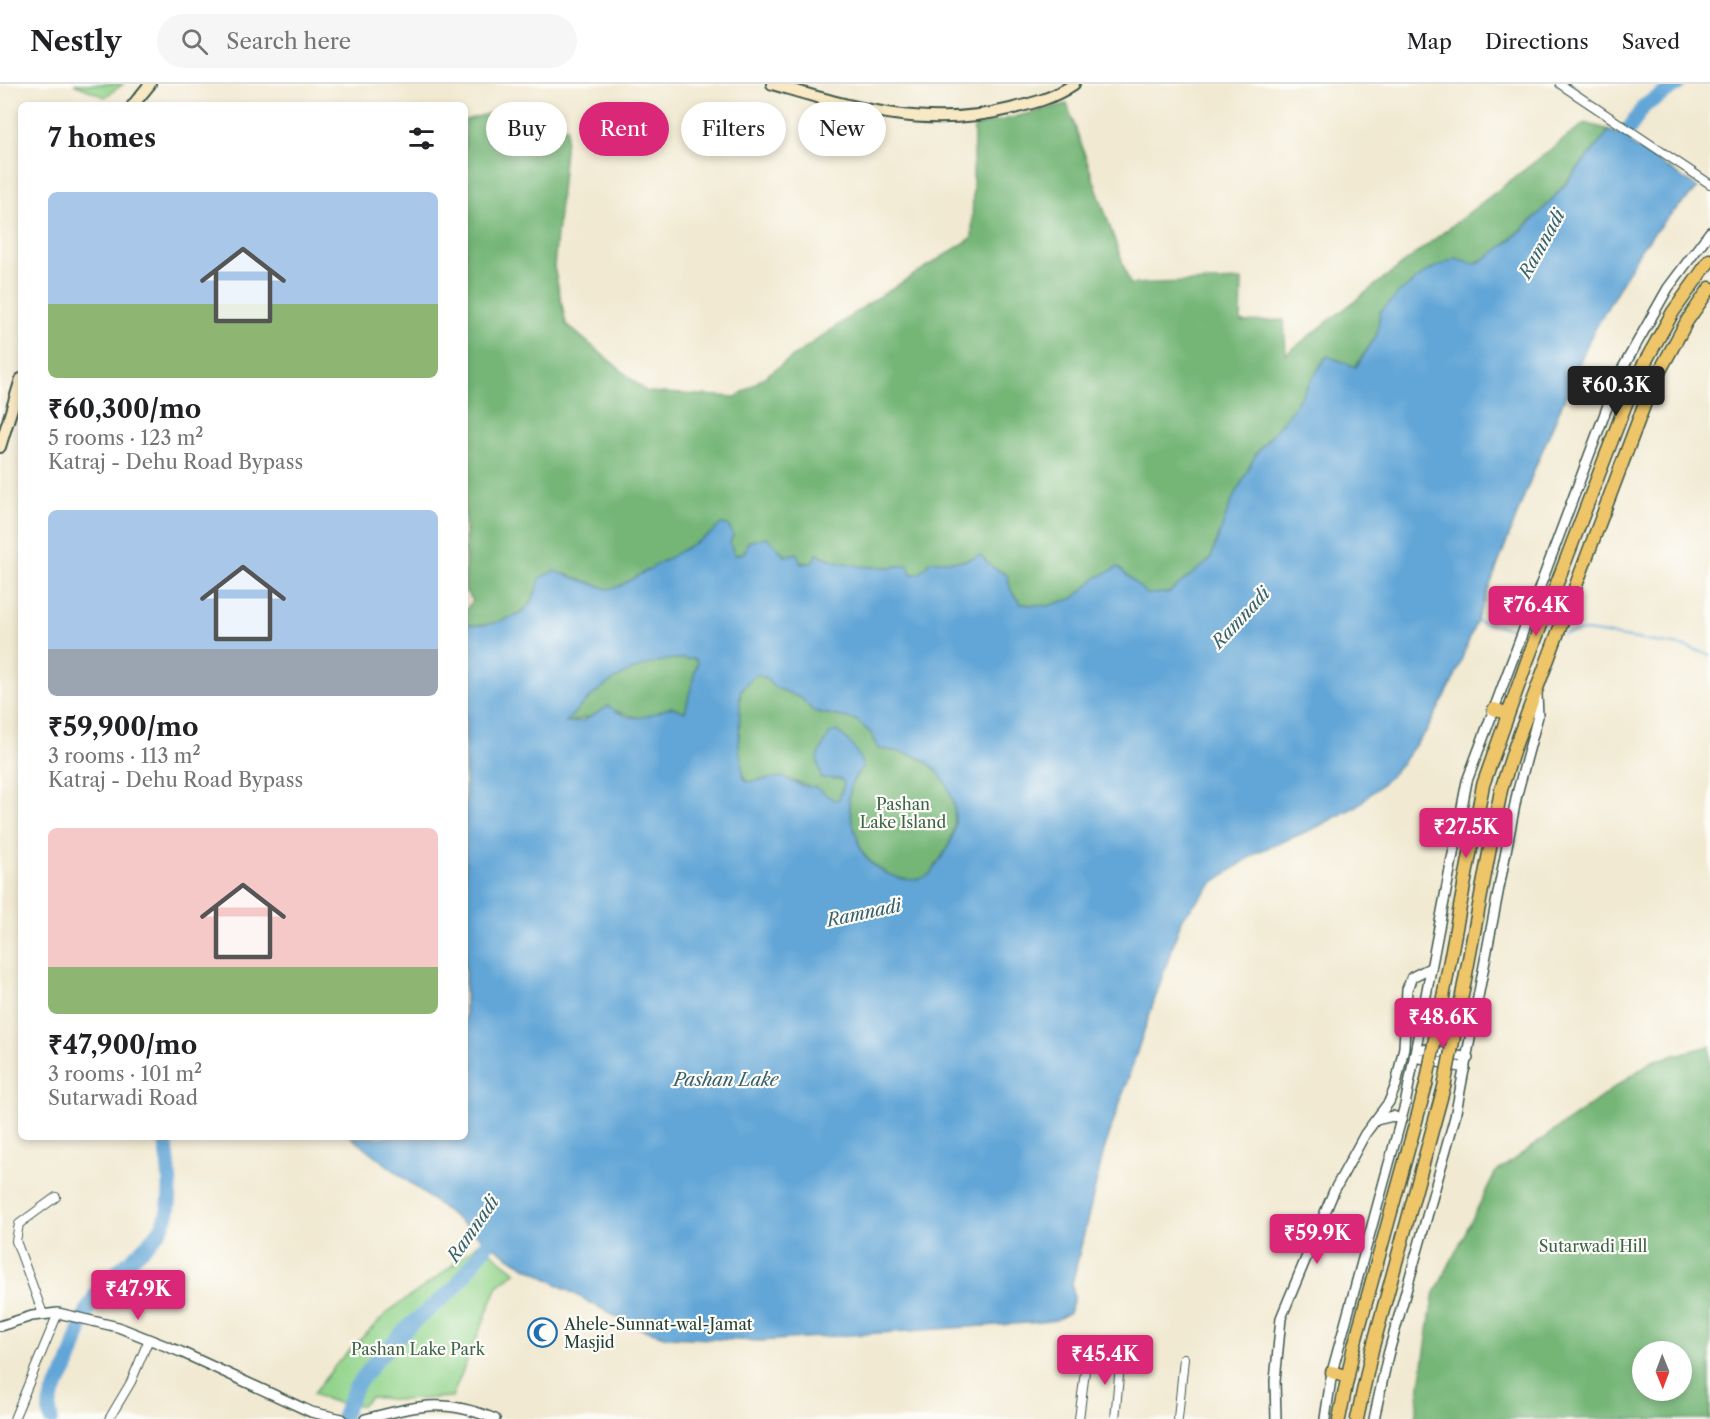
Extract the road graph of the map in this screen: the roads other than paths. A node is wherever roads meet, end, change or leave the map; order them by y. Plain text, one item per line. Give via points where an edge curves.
1 (150, 84) edge
2 (772, 84) edge
3 (1074, 84) edge
4 (1560, 84) edge
5 (136, 102) edge
6 (1710, 184) edge
7 (1710, 232) edge
8 (1710, 260) edge
9 (1710, 288) edge
10 (18, 389) edge
11 (0, 447) edge
12 (1536, 686) junction
13 (1494, 709) junction
14 (1508, 714) junction
15 (1430, 968) junction
16 (1416, 1053) junction
17 (1467, 1063) junction
18 (1401, 1119) junction
19 (1376, 1120) junction
20 (56, 1197) dead end
21 (62, 1313) junction
22 (43, 1314) junction
23 (0, 1326) edge
24 (149, 1339) junction
25 (1121, 1354) dead end
26 (1086, 1355) dead end
27 (1184, 1358) dead end
28 (1332, 1372) junction
29 (1348, 1377) junction
30 (337, 1418) edge
31 (14, 1419) edge
32 (109, 1419) edge
33 (365, 1419) edge
34 (495, 1419) edge
35 (1079, 1419) edge
36 (1115, 1419) edge
37 (1178, 1419) edge
38 (1276, 1419) edge
39 (1325, 1419) edge
40 (1339, 1419) edge
41 (1357, 1419) edge
42 (1374, 1419) edge

1 - 5 main road
2 - 3 main road via 848,106 912,118 941,118 987,115 1058,95
4 - 6 street
7 - 13 street via 1668,288 1620,373
8 - 14 highway via 1673,312 1635,380
9 - 12 highway via 1651,387
10 - 11 main road
12 - 17 street via 1538,716 1515,803
12 - 41 highway, bridge via 1501,790 1444,1087
13 - 14 highway
13 - 15 street via 1467,781
14 - 29 highway, bridge via 1483,785 1426,1085
15 - 16 street
15 - 19 street via 1412,977 1407,989 1400,1072 1389,1102
16 - 17 street
16 - 18 street
17 - 42 street
18 - 19 street via 1393,1116
18 - 28 street
19 - 38 street via 1334,1191 1281,1318
20 - 22 street via 19,1224 16,1241
21 - 22 street
21 - 24 street
21 - 31 street
22 - 23 street
24 - 30 street via 311,1412
24 - 32 street via 131,1382
25 - 36 street
26 - 35 street
27 - 37 street
28 - 29 highway
28 - 39 street
29 - 40 highway
33 - 34 street via 431,1404 475,1411

